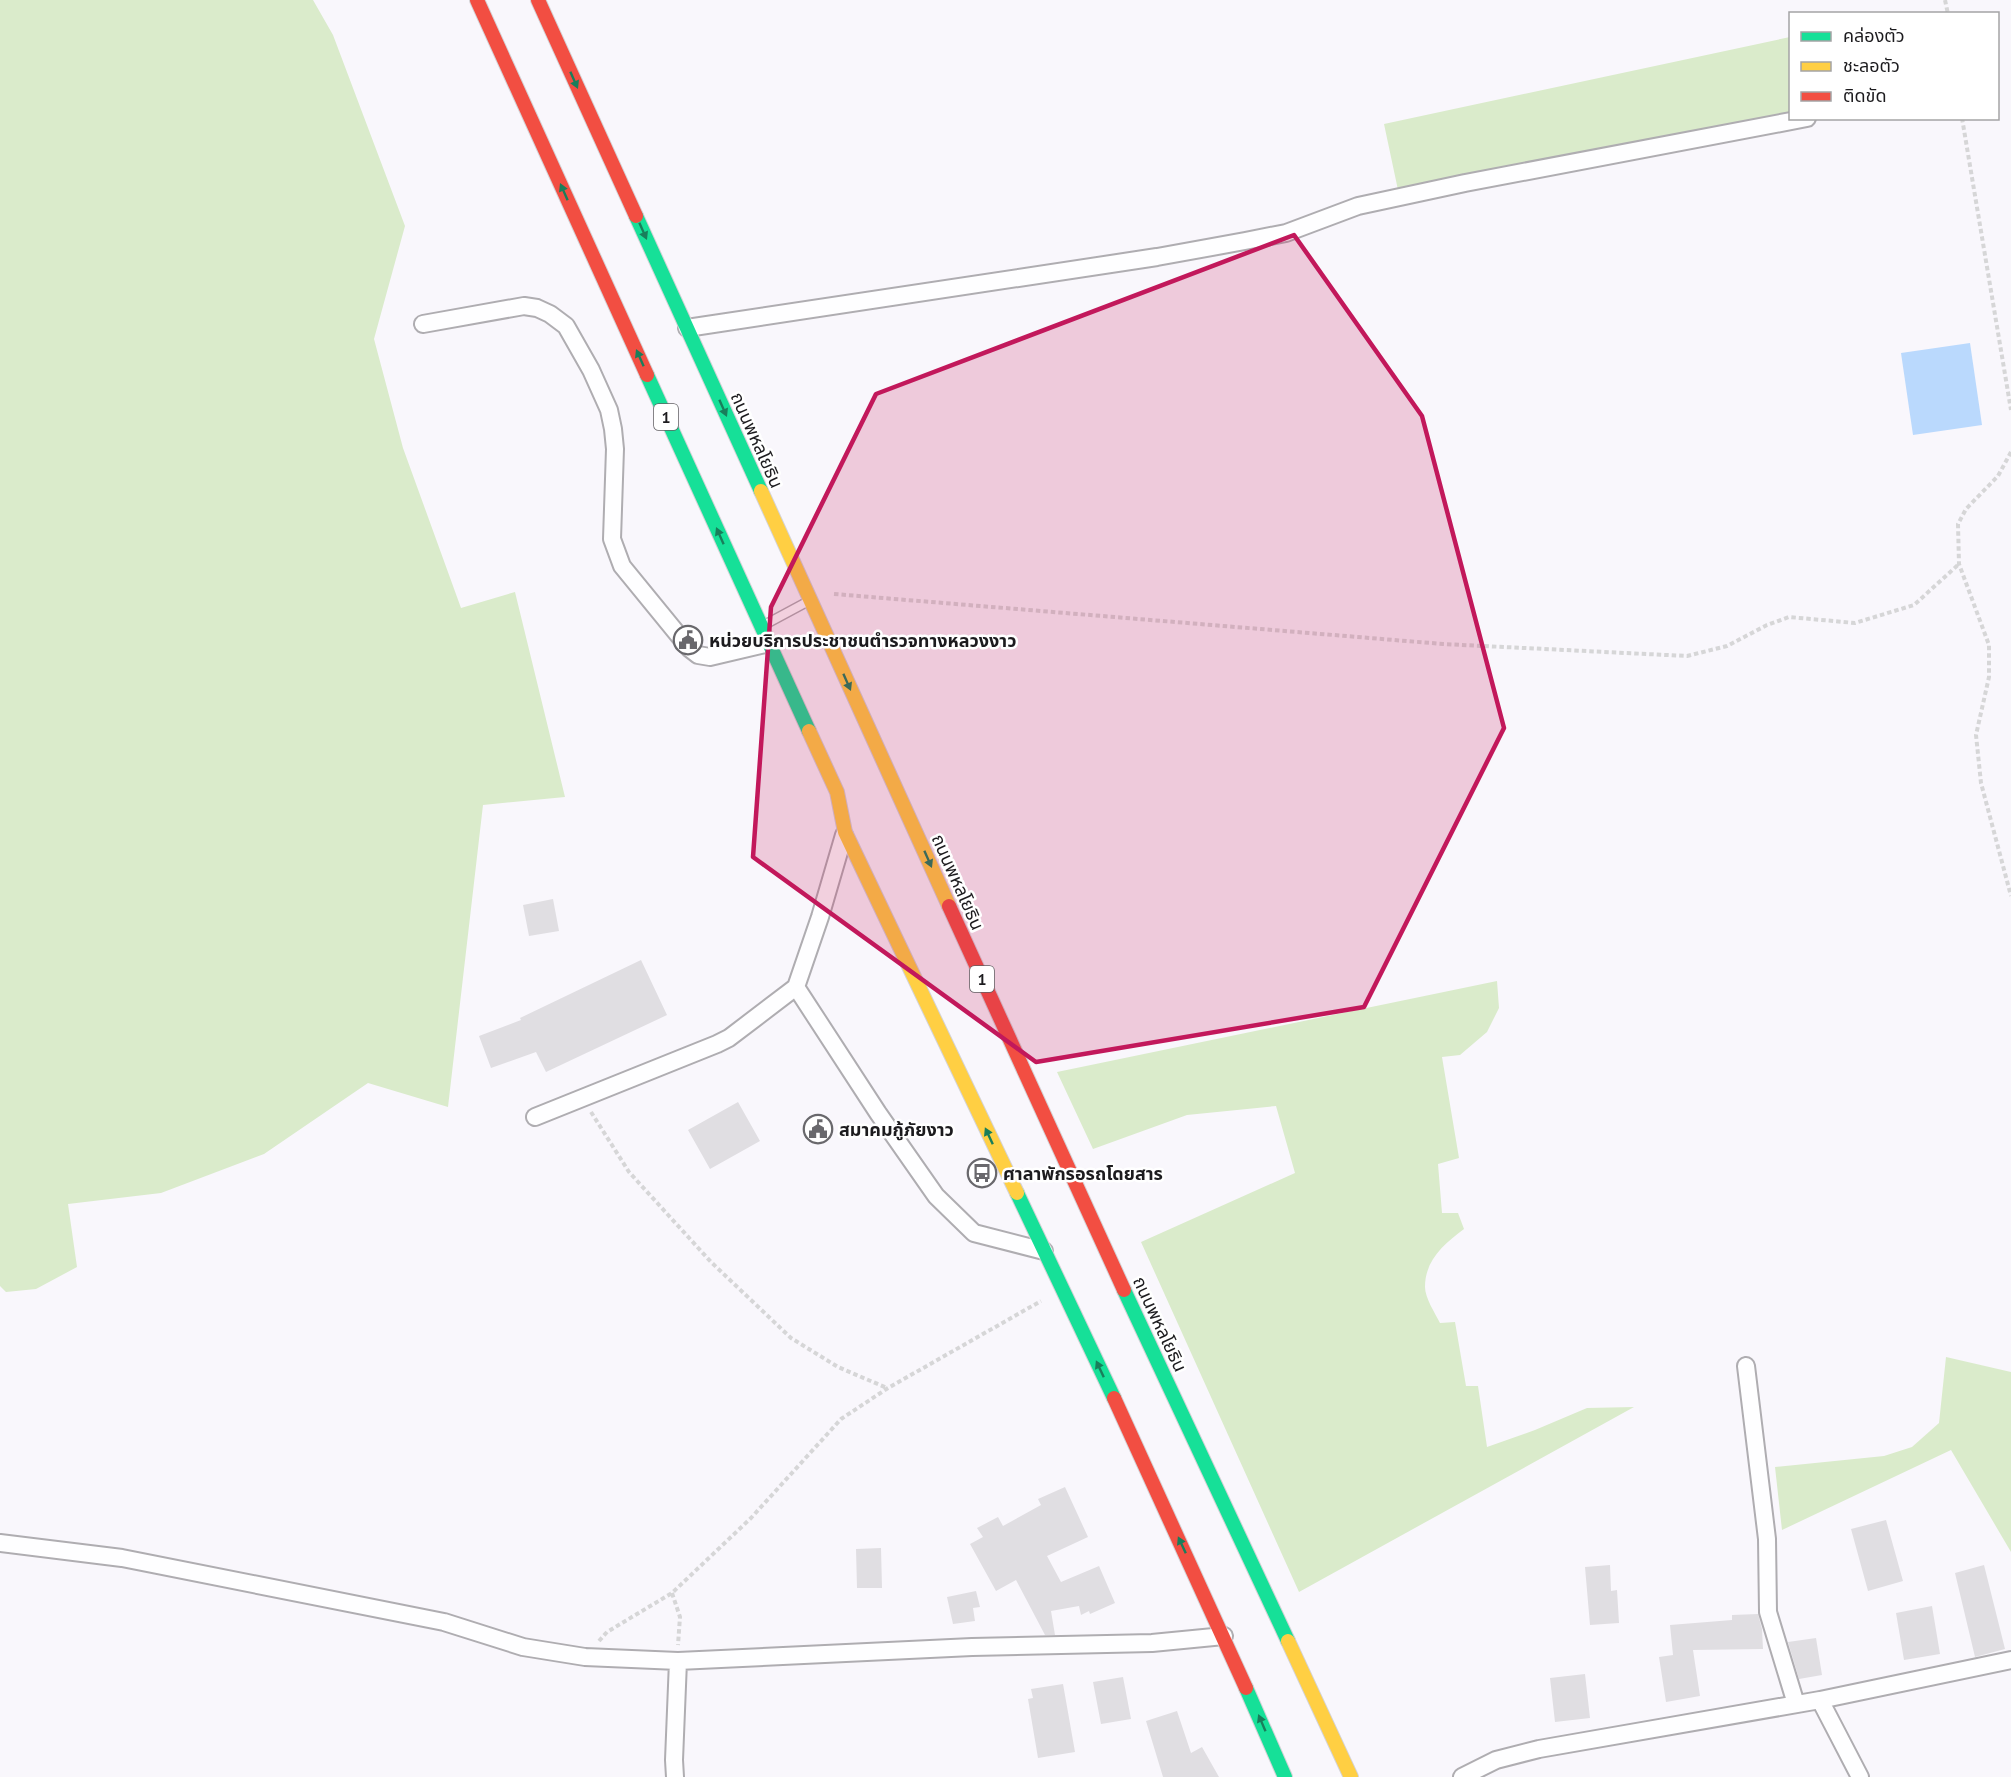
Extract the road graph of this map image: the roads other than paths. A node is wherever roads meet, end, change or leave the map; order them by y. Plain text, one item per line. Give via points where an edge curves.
1 (477, 0) edge
2 (538, 0) edge
3 (1797, 120) edge
4 (423, 324) dead end
5 (687, 328) junction
6 (809, 596) junction
7 (762, 626) junction
8 (769, 643) junction
9 (845, 832) junction
10 (796, 987) junction
11 (535, 1117) dead end
12 (1044, 1251) junction
13 (1746, 1366) dead end
14 (0, 1543) edge
15 (1224, 1636) junction
16 (2011, 1660) edge
17 (678, 1661) junction
18 (1820, 1700) junction
19 (1796, 1704) junction
20 (675, 1777) edge
21 (1285, 1777) edge
22 (1352, 1777) edge
23 (1462, 1777) edge
24 (1860, 1777) edge

7 -> 1 highway, 1
2 -> 5 highway, ถนนพหลโยธิน / 1
3 - 5 street via 1358,206 1286,233 1245,241
4 - 8 street via 524,306 550,314 566,326 609,410 615,449 612,538 622,566 698,655 710,657
5 -> 6 highway, ถนนพหลโยธิน / 1
6 - 7 lane
6 -> 22 highway, ถนนพหลโยธิน / 1 via 1102,1244
7 - 8 highway, 1
8 - 9 highway, 1 via 837,792
9 - 10 street
12 -> 9 highway, 1
10 - 11 street via 717,1044
10 - 12 street via 936,1196 974,1233
15 -> 12 highway, 1
13 - 19 street via 1767,1539 1768,1612
14 - 17 street via 134,1560 444,1622 523,1647 585,1658
15 - 17 street via 1152,1643
21 -> 15 highway, 1
16 - 18 street
17 - 20 street
18 - 19 street
18 - 24 street
19 - 23 street via 1539,1749 1496,1760

